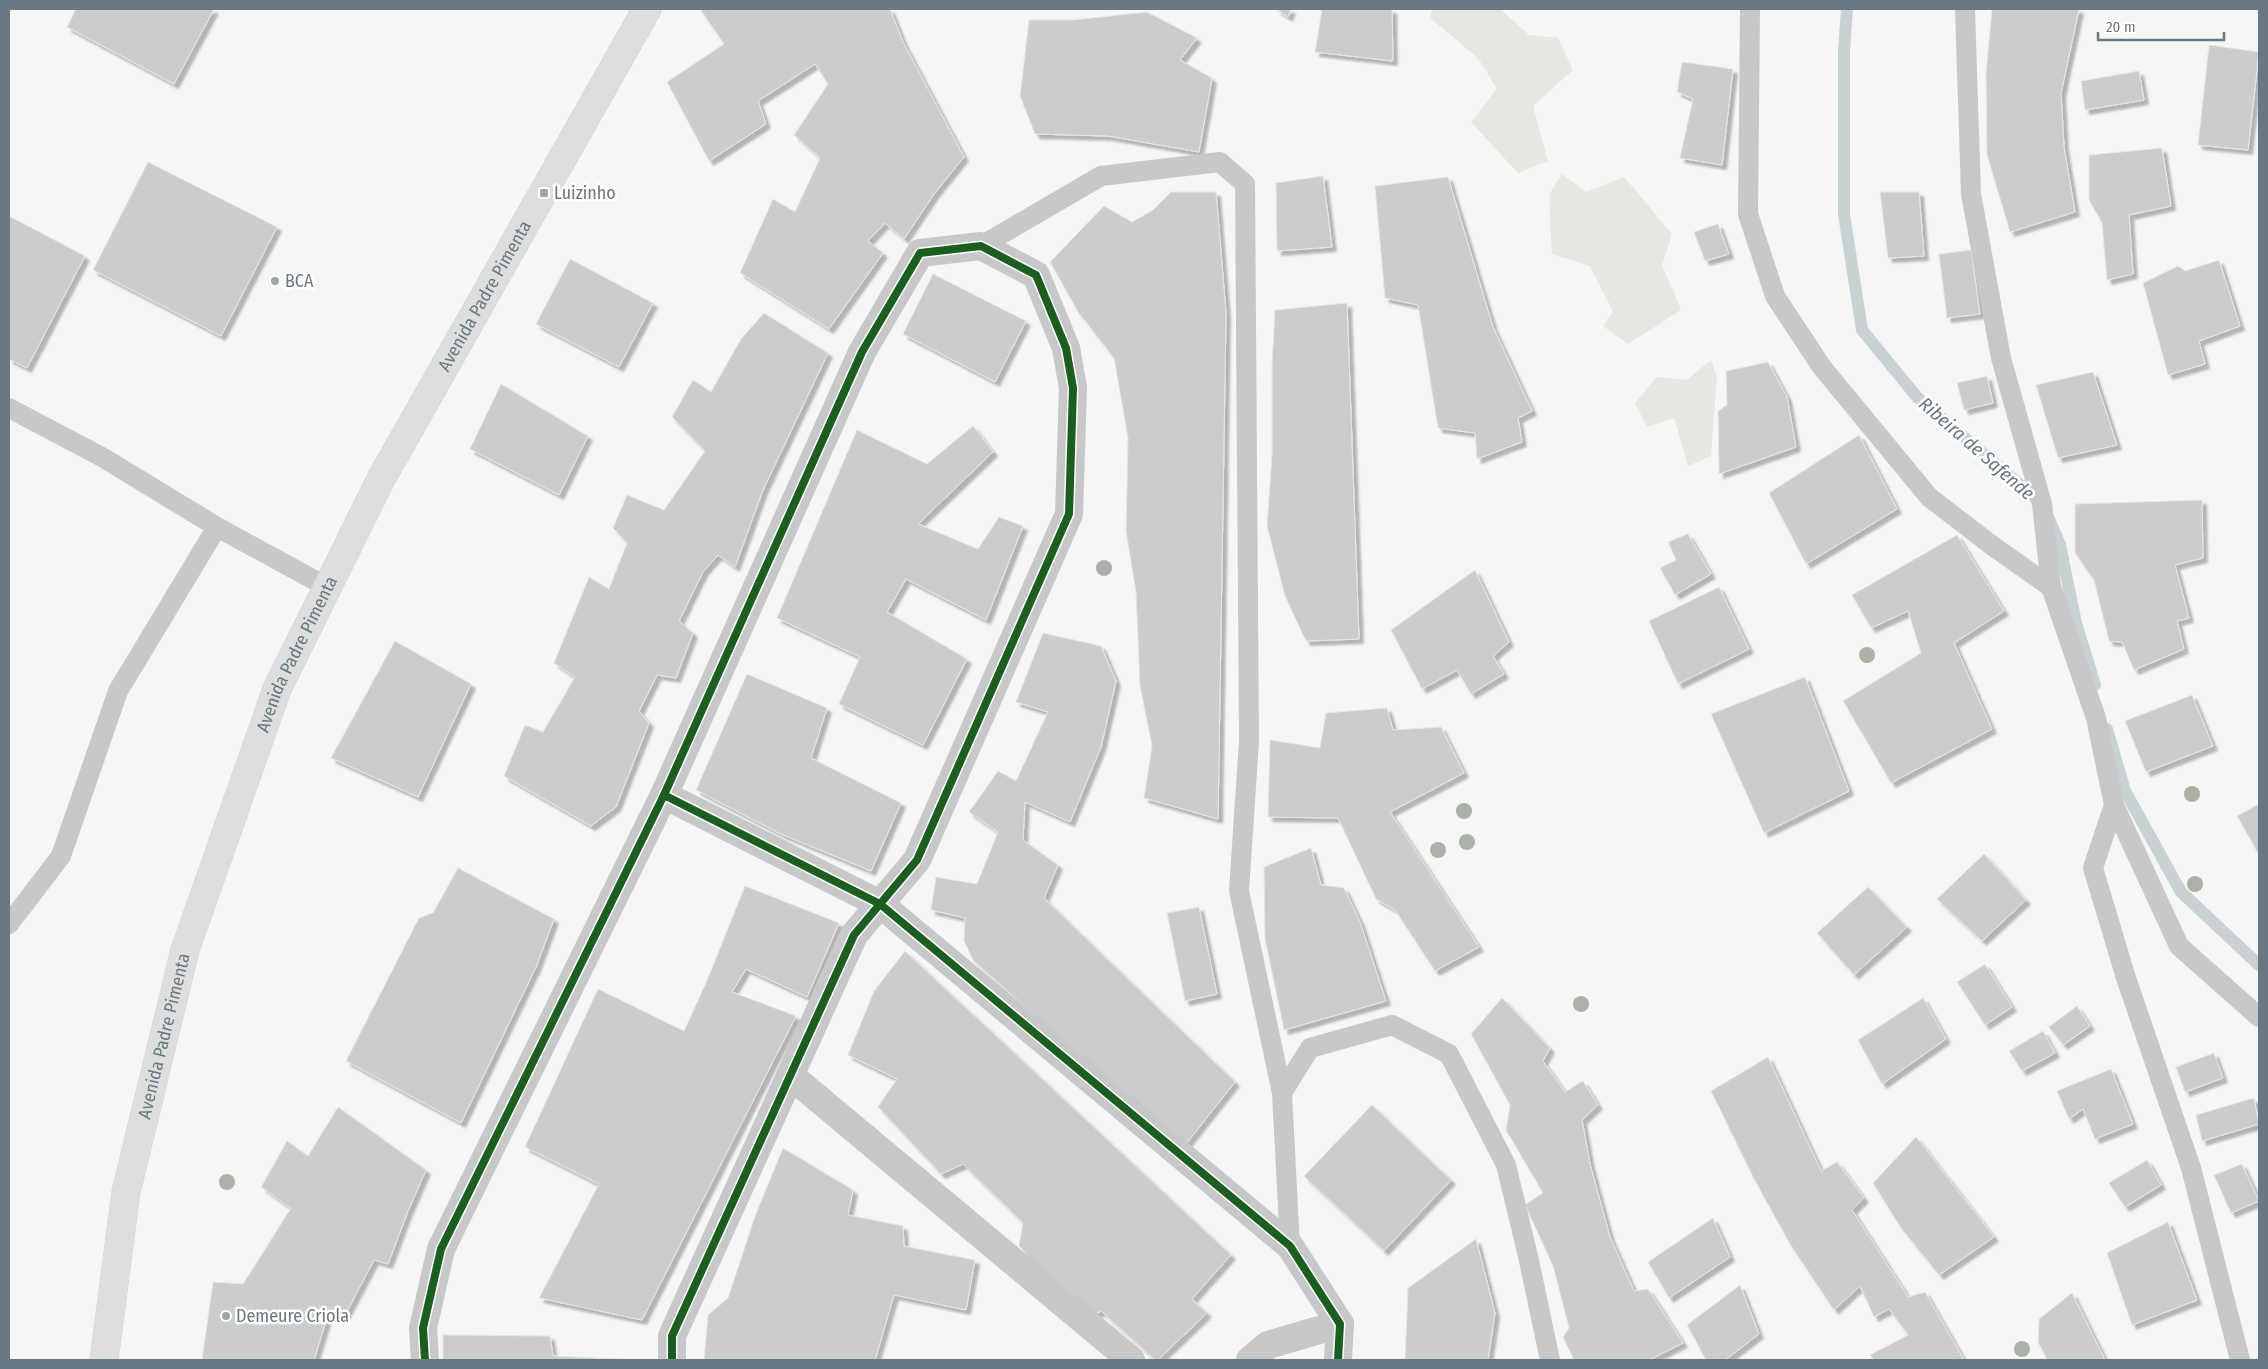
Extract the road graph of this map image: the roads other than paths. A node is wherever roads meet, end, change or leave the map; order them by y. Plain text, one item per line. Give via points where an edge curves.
1 (647, 9) edge
2 (1750, 9) edge
3 (1965, 9) edge
4 (981, 246) junction
5 (9, 408) edge
6 (217, 527) junction
7 (327, 587) junction
8 (2051, 587) junction
9 (664, 795) junction
10 (2114, 806) junction
11 (880, 904) junction
12 (9, 924) edge
13 (2259, 1017) edge
14 (791, 1076) junction
15 (1282, 1093) junction
16 (1290, 1246) junction
17 (1340, 1324) junction
18 (104, 1360) edge
19 (425, 1360) edge
20 (672, 1360) edge
21 (1131, 1360) edge
22 (1250, 1360) edge
23 (1338, 1360) edge
24 (1550, 1360) edge
25 (2240, 1360) edge

1 - 7 main road, Avenida Padre Pimenta via 381,479
2 - 8 lane via 1748,214 1775,296 1821,366 1929,497
3 - 8 lane via 1971,194 2002,358 2042,504
4 - 9 street via 920,253 866,344
4 - 11 street via 1036,275 1066,348 1073,388 1069,514 917,860
4 - 15 lane via 1101,176 1220,162 1245,184 1249,741 1239,891
5 - 6 lane via 102,457
6 - 7 lane
6 - 12 lane via 118,691 61,856
7 - 18 main road, Avenida Padre Pimenta via 277,688 185,950 126,1192
8 - 10 lane via 2096,718
9 - 11 street
9 - 19 street via 441,1249 423,1328
10 - 13 lane via 2179,946
10 - 25 lane via 2093,868 2126,978 2191,1168
11 - 14 street via 854,935
11 - 16 street
14 - 20 street via 672,1336
14 - 21 street
15 - 16 lane
15 - 24 lane via 1310,1048 1392,1025 1448,1054 1506,1165
16 - 17 street
17 - 22 street via 1268,1345
17 - 23 street

